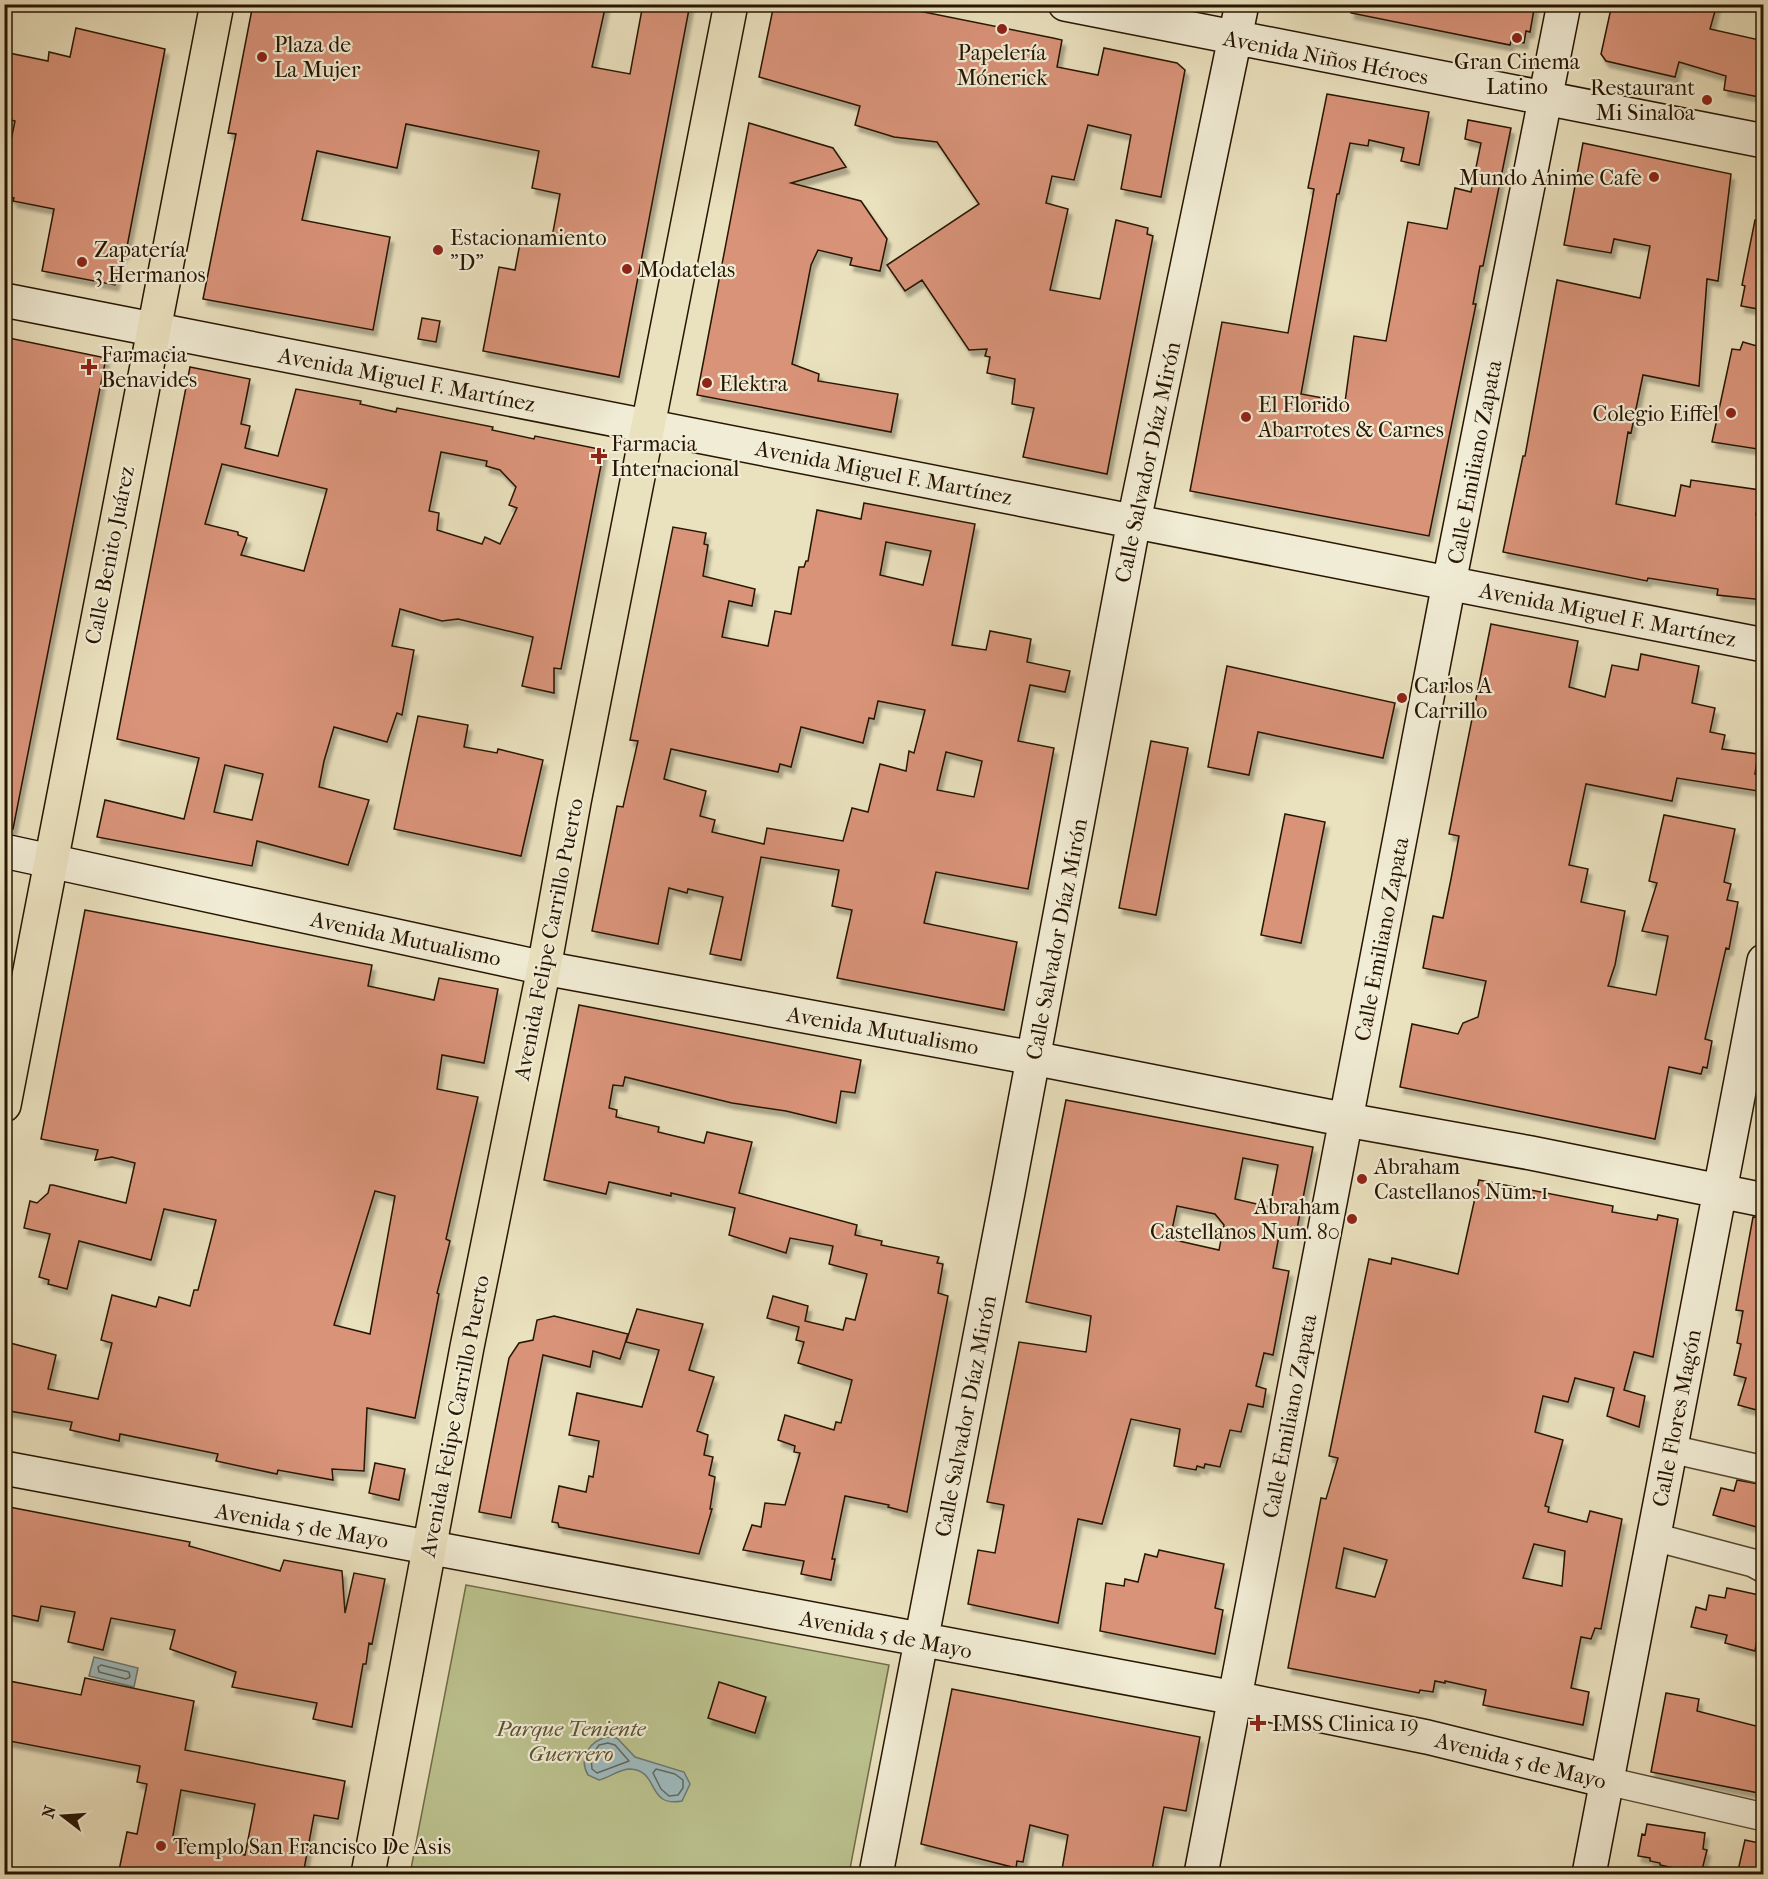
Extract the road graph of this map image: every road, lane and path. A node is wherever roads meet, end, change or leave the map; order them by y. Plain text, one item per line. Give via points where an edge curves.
1 (217, 4) edge
2 (731, 4) edge
3 (1065, 4) edge
4 (1242, 4) edge
5 (1564, 4) edge
6 (1235, 40) junction
7 (1546, 100) junction
8 (1764, 141) edge
9 (4, 300) edge
10 (153, 329) junction
11 (647, 426) junction
12 (1134, 521) junction
13 (1449, 583) junction
14 (1764, 645) edge
15 (4, 851) edge
16 (54, 861) junction
17 (1764, 961) edge
18 (544, 968) junction
19 (1034, 1058) junction
20 (4, 1105) edge
21 (1347, 1120) junction
22 (1720, 1192) junction
23 (1764, 1200) edge
24 (1671, 1449) junction
25 (4, 1468) edge
26 (1764, 1470) edge
27 (1655, 1528) junction
28 (1764, 1546) edge
29 (428, 1548) junction
30 (1764, 1569) edge
31 (922, 1640) junction
32 (1235, 1698) junction
33 (1607, 1781) junction
34 (1764, 1817) edge
35 (368, 1875) edge
36 (876, 1875) edge
37 (1201, 1875) edge
38 (1589, 1875) edge

1 - 10 main road, Calle Benito Juárez
2 - 11 main road, Avenida Felipe Carrillo Puerto
3 - 6 street, Avenida Niños Héroes
4 - 6 street, Calle Salvador Díaz Mirón
5 - 7 street, Calle Emiliano Zapata
6 - 7 street, Avenida Niños Héroes
6 - 12 street, Calle Salvador Díaz Mirón
7 - 8 street, Avenida Niños Héroes
7 - 13 street, Calle Emiliano Zapata
9 - 10 street, Avenida Miguel F. Martínez
10 - 11 street, Avenida Miguel F. Martínez
10 - 16 main road, Calle Benito Juárez
11 - 12 street, Avenida Miguel F. Martínez
11 - 18 main road, Avenida Felipe Carrillo Puerto
12 - 13 street, Avenida Miguel F. Martínez
12 - 19 street, Calle Salvador Díaz Mirón
13 - 14 street, Avenida Miguel F. Martínez
13 - 21 street, Calle Emiliano Zapata
15 - 16 street, Avenida Mutualismo
16 - 18 street, Avenida Mutualismo
16 - 20 main road, Calle Benito Juárez
17 - 22 street, Calle Flores Magón
18 - 19 street, Avenida Mutualismo
18 - 29 main road, Avenida Felipe Carrillo Puerto
19 - 21 street, Avenida Mutualismo
19 - 31 street, Calle Salvador Díaz Mirón
21 - 22 street, Avenida Mutualismo
21 - 32 street, Calle Emiliano Zapata
22 - 23 street, Avenida Mutualismo
22 - 24 street, Calle Flores Magón
24 - 26 street
24 - 27 street, Calle Flores Magón
25 - 29 street, Avenida 5 de Mayo
27 - 28 street
27 - 30 street
27 - 33 street, Calle Flores Magón
29 - 31 street, Avenida 5 de Mayo
29 - 35 main road, Avenida Felipe Carrillo Puerto
31 - 32 street, Avenida 5 de Mayo
31 - 36 street, Calle Salvador Díaz Mirón
32 - 33 street, Avenida 5 de Mayo via 1427,1737
32 - 37 street, Calle Emiliano Zapata
33 - 34 street, Avenida 5 de Mayo
33 - 38 street, Calle Flores Magón

